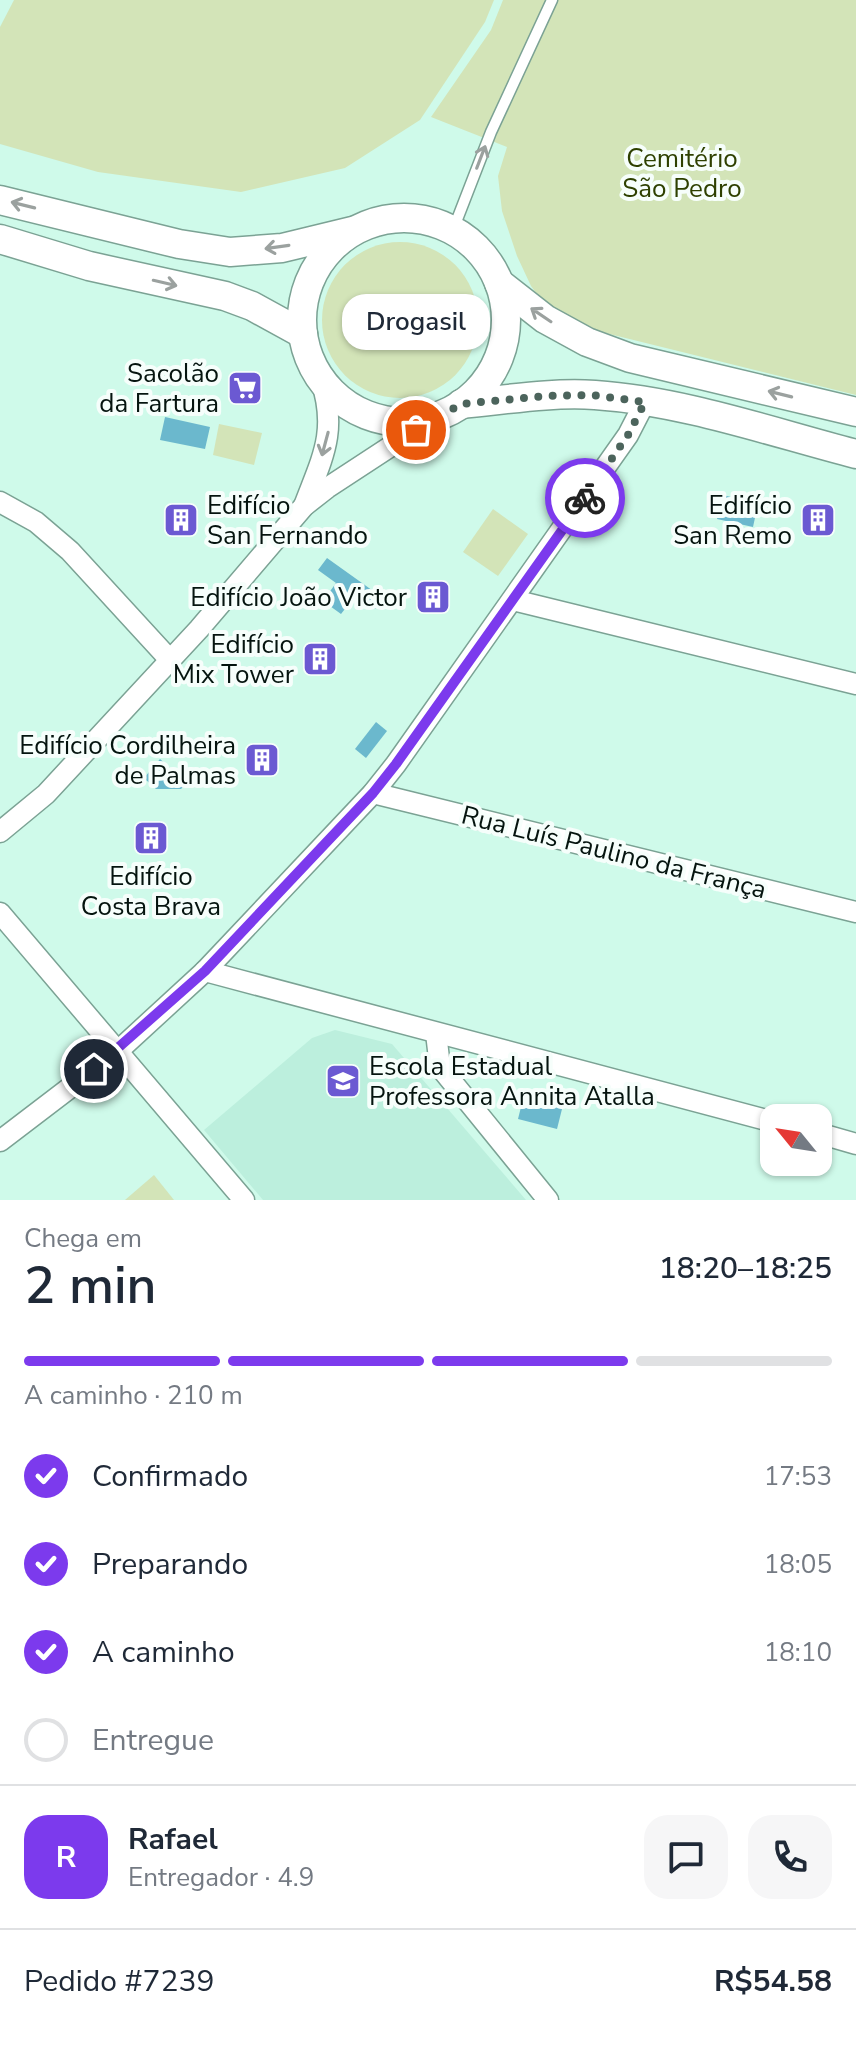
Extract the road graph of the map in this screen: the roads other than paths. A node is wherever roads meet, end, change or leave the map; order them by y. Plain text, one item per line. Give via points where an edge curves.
1 (552, 0) edge
2 (0, 200) edge
3 (453, 230) junction
4 (353, 231) junction
5 (0, 239) edge
6 (499, 283) junction
7 (303, 334) junction
8 (321, 380) junction
9 (645, 402) junction
10 (449, 410) junction
11 (856, 412) edge
12 (856, 454) edge
13 (2, 506) edge
14 (304, 506) junction
15 (513, 600) junction
16 (170, 660) junction
17 (856, 684) edge
18 (373, 793) junction
19 (0, 832) edge
20 (856, 912) edge
21 (0, 913) edge
22 (205, 971) junction
23 (436, 1033) junction
24 (118, 1051) junction
25 (760, 1118) edge
26 (832, 1137) edge
27 (0, 1141) edge
28 (856, 1144) edge
29 (244, 1200) edge
30 (548, 1200) edge

3 -> 1 lane
4 -> 2 main road via 282,248 230,252
3 - 4 main road via 403,217
3 - 6 main road via 473,244
4 - 7 main road via 313,275 305,294
5 -> 7 main road via 89,266 225,296
6 - 10 main road via 505,305 501,350 478,389
11 -> 6 main road via 630,358 545,319
7 - 8 main road
8 - 10 main road via 361,413 411,422
8 -> 14 street via 329,429
9 - 10 main road via 546,396
9 - 12 main road
9 - 15 street via 628,435
10 - 14 street
13 - 16 street via 36,522 70,551
14 - 16 street
15 - 17 street
15 - 18 street
16 - 19 street via 46,794
18 - 20 street, Rua Luís Paulino da França
18 - 22 street
21 - 24 street
22 - 23 street
22 - 24 street
23 - 25 street
23 - 30 street via 440,1067
24 - 27 street
24 - 29 street
26 - 28 street

